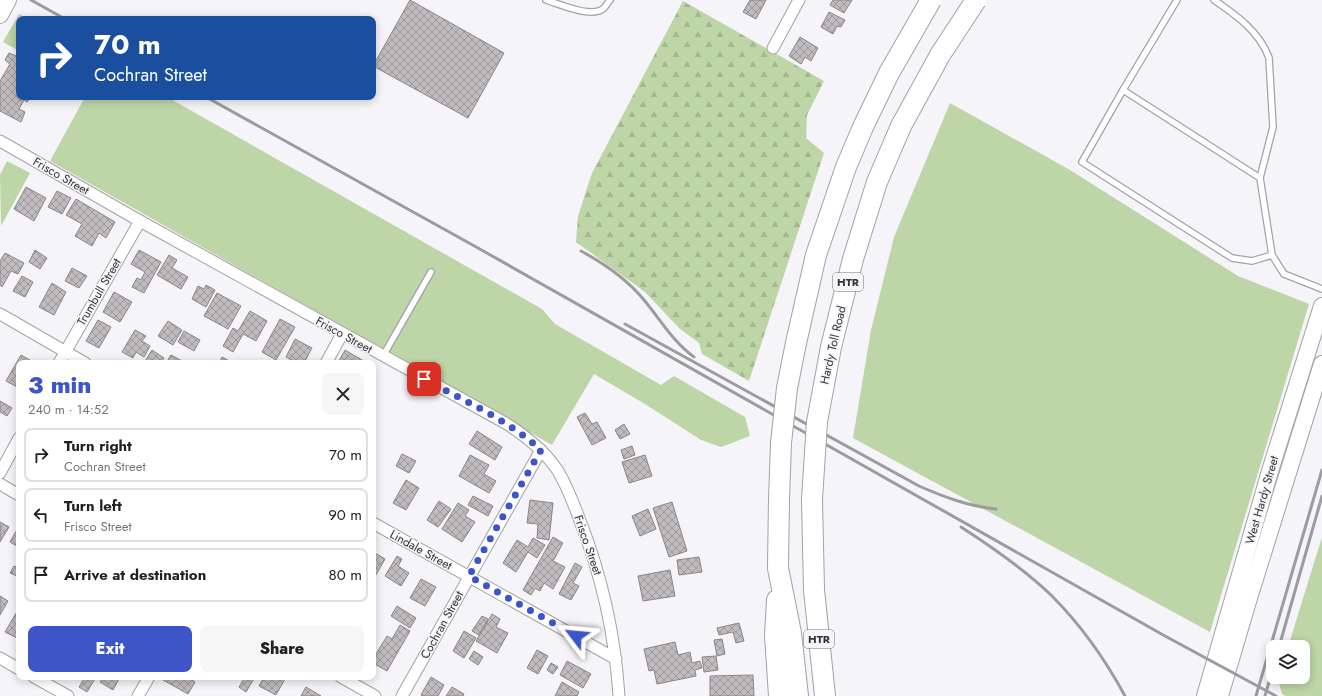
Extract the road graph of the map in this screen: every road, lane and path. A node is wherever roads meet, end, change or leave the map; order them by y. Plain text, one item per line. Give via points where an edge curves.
1 (8, 0) edge
2 (546, 0) edge
3 (610, 0) edge
4 (799, 0) edge
5 (931, 0) edge
6 (976, 0) edge
7 (1177, 0) edge
8 (1214, 0) edge
9 (0, 15) edge
10 (773, 48) dead end
11 (1122, 90) junction
12 (0, 141) edge
13 (1260, 178) junction
14 (140, 221) junction
15 (1272, 255) junction
16 (431, 272) dead end
17 (1322, 289) edge
18 (1322, 306) edge
19 (0, 314) edge
20 (342, 334) junction
21 (65, 352) junction
22 (383, 356) junction
23 (61, 360) edge
24 (80, 360) edge
25 (328, 360) edge
26 (1322, 364) edge
27 (16, 444) edge
28 (541, 450) junction
29 (0, 473) edge
30 (0, 484) edge
31 (16, 493) edge
32 (376, 525) edge
33 (778, 568) junction
34 (469, 576) junction
35 (0, 658) edge
36 (616, 658) junction
37 (16, 667) edge
38 (39, 680) edge
39 (147, 680) edge
40 (347, 680) edge
41 (68, 696) edge
42 (138, 696) edge
43 (375, 696) edge
44 (402, 696) edge
45 (619, 696) edge
46 (779, 696) edge
47 (798, 696) edge
48 (825, 696) edge
49 (1204, 696) edge
50 (1220, 696) edge

1 - 9 main road
2 - 3 lane via 586,12 596,12 604,8
4 - 10 street
5 - 33 highway, bridge via 889,73 863,127 846,167 816,255 787,388 781,443
6 - 48 highway, Hardy Toll Road / HTR, bridge via 940,55 901,126 877,182 853,259 831,347 817,422 812,499 814,590
7 - 11 lane
8 - 13 lane via 1260,39 1269,58 1273,126
11 - 13 lane
11 - 15 lane via 1082,162 1232,258 1252,261
12 - 14 street, Frisco Street
13 - 15 lane
14 - 20 street, Frisco Street
14 - 21 street, Trumbull Street
15 - 17 lane via 1284,274
16 - 22 lane
18 - 49 main road, West Hardy Street
19 - 21 street
20 - 22 street, Frisco Street
20 - 25 street
21 - 23 street, Trumbull Street
21 - 24 street
22 - 28 street, Frisco Street via 507,424 526,436
26 - 50 main road, West Hardy Street
27 - 29 street
28 - 34 street, Cochran Street
28 - 36 street, Frisco Street via 558,470 585,532 609,615
30 - 31 street
32 - 34 street, Lindale Street
33 - 46 highway via 775,635
33 - 47 highway via 791,633
34 - 36 street, Lindale Street
34 - 44 street, Cochran Street
35 - 37 street
36 - 45 street, Frisco Street
38 - 41 street
39 - 42 street
40 - 43 street

